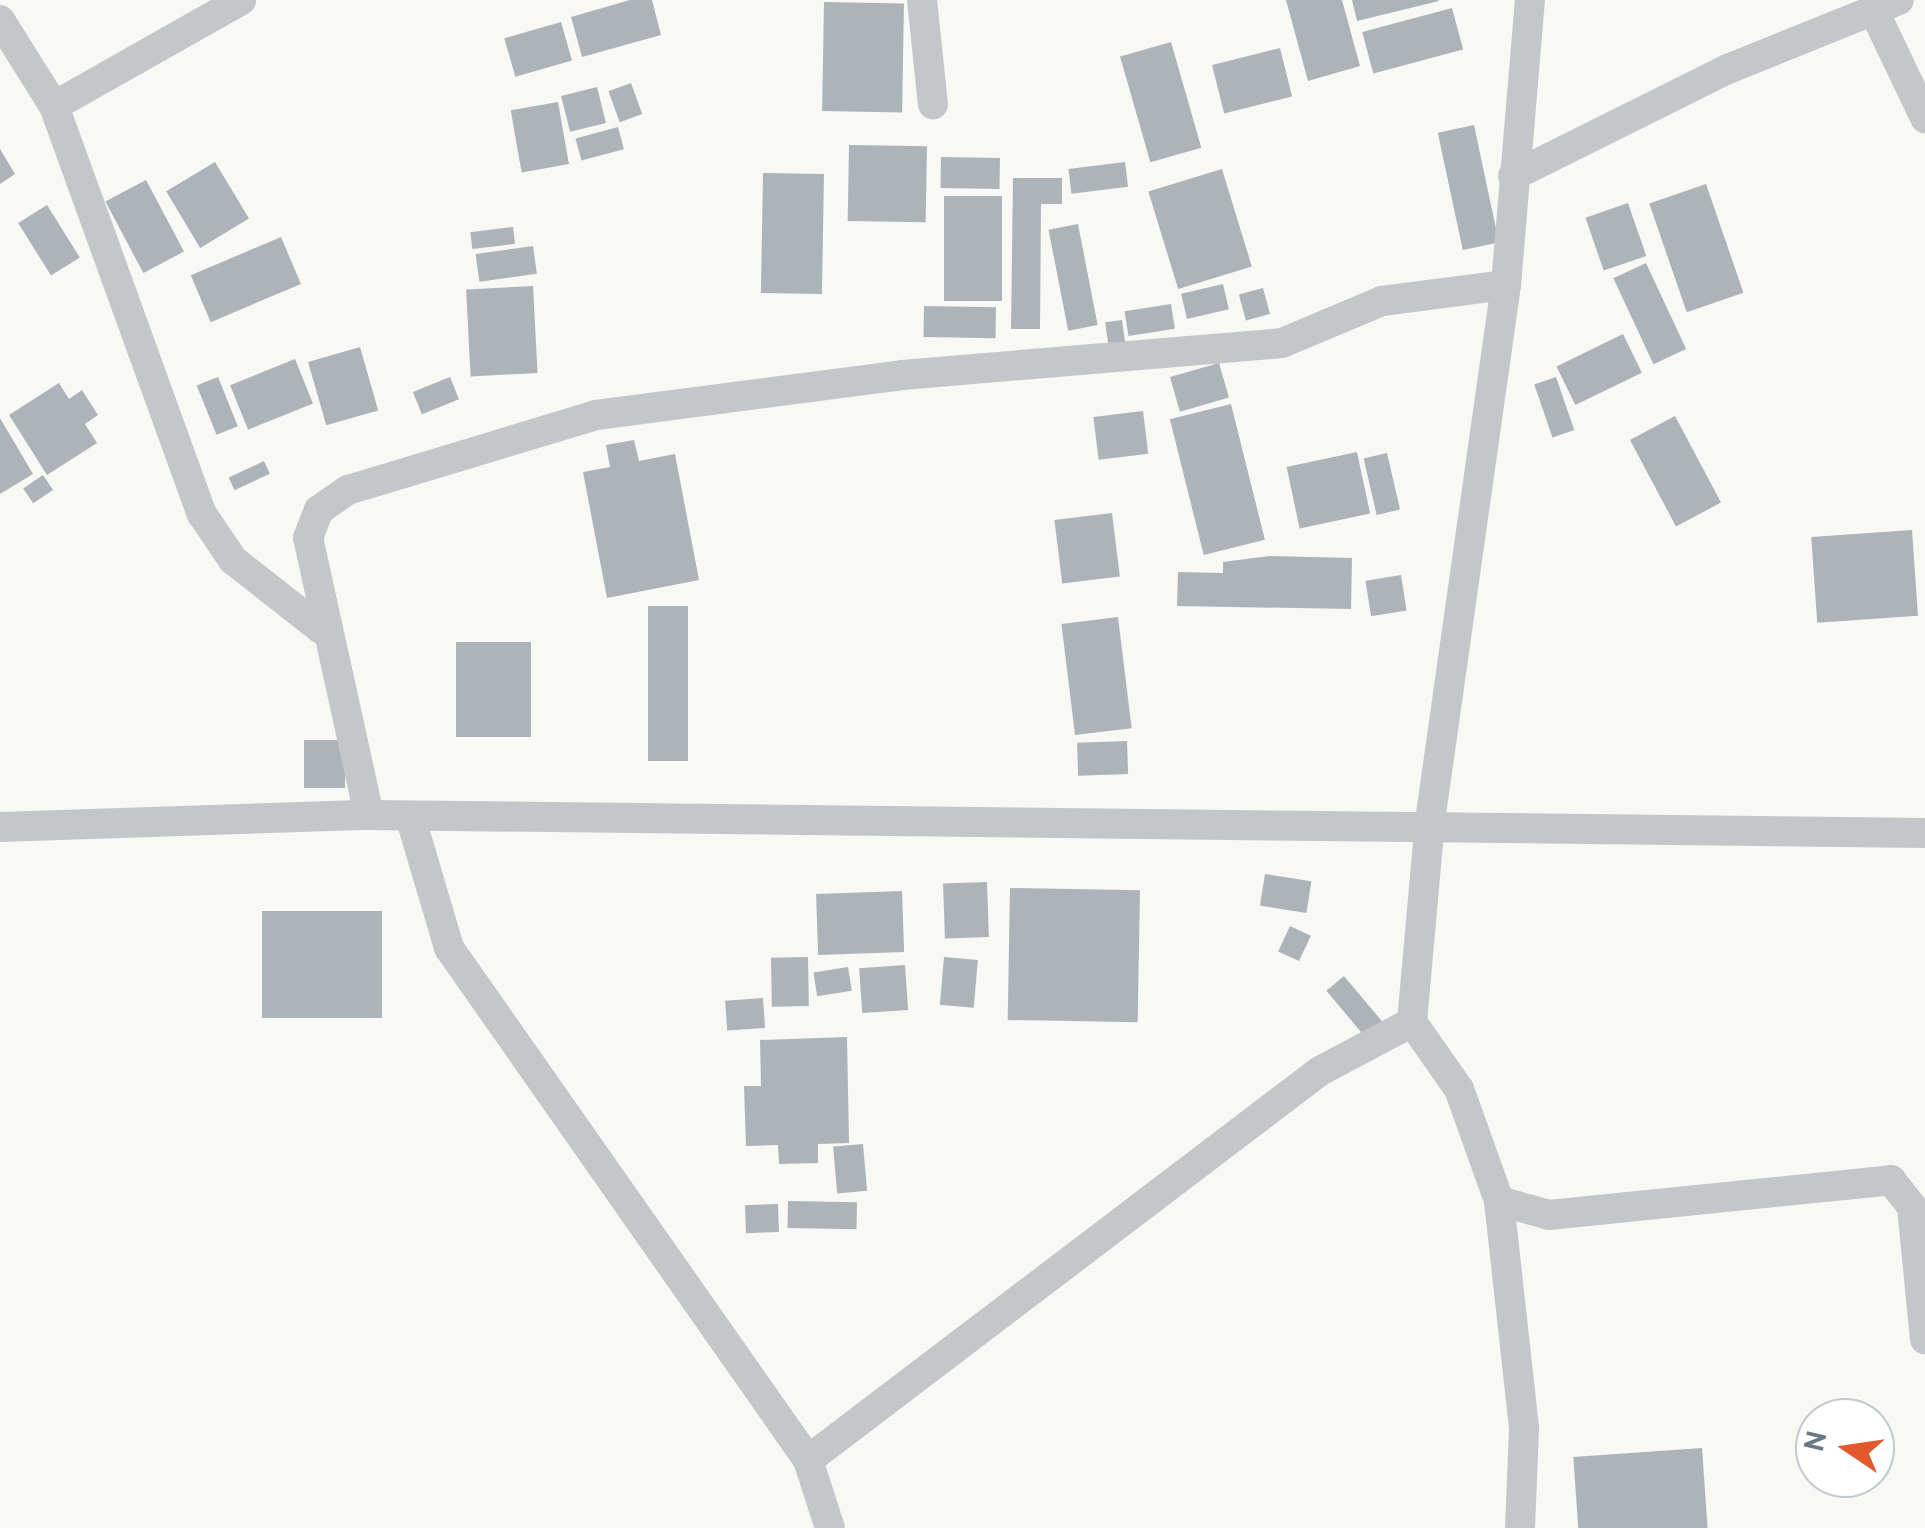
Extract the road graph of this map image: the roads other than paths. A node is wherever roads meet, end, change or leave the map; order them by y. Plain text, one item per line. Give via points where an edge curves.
1 (241, 0) edge
2 (922, 0) edge
3 (1530, 0) edge
4 (1886, 6) edge
5 (0, 20) edge
6 (934, 104) dead end
7 (54, 106) junction
8 (1925, 118) edge
9 (1513, 176) junction
10 (1506, 285) junction
11 (322, 629) junction
12 (370, 815) junction
13 (410, 816) junction
14 (1430, 822) junction
15 (0, 828) edge
16 (1925, 833) edge
17 (1412, 1022) junction
18 (1915, 1188) edge
19 (1500, 1201) junction
20 (1925, 1339) edge
21 (808, 1460) junction
22 (830, 1528) edge
23 (1520, 1528) edge

1 - 7 street
2 - 6 street
3 - 9 street
4 - 8 street
4 - 9 street via 1728,70
5 - 7 street
7 - 11 street via 202,514 232,560
9 - 10 street
10 - 11 street via 1382,301 1282,342 902,375 596,416 348,490 319,510 308,538
10 - 14 street
11 - 12 street
12 - 13 street
12 - 15 street
13 - 14 street
13 - 21 street via 449,948
14 - 16 street
14 - 17 street
17 - 19 street via 1458,1089
17 - 21 street via 1320,1071
18 - 19 street via 1891,1180 1793,1186 1549,1215
18 - 20 street
19 - 23 street via 1524,1429
21 - 22 street

